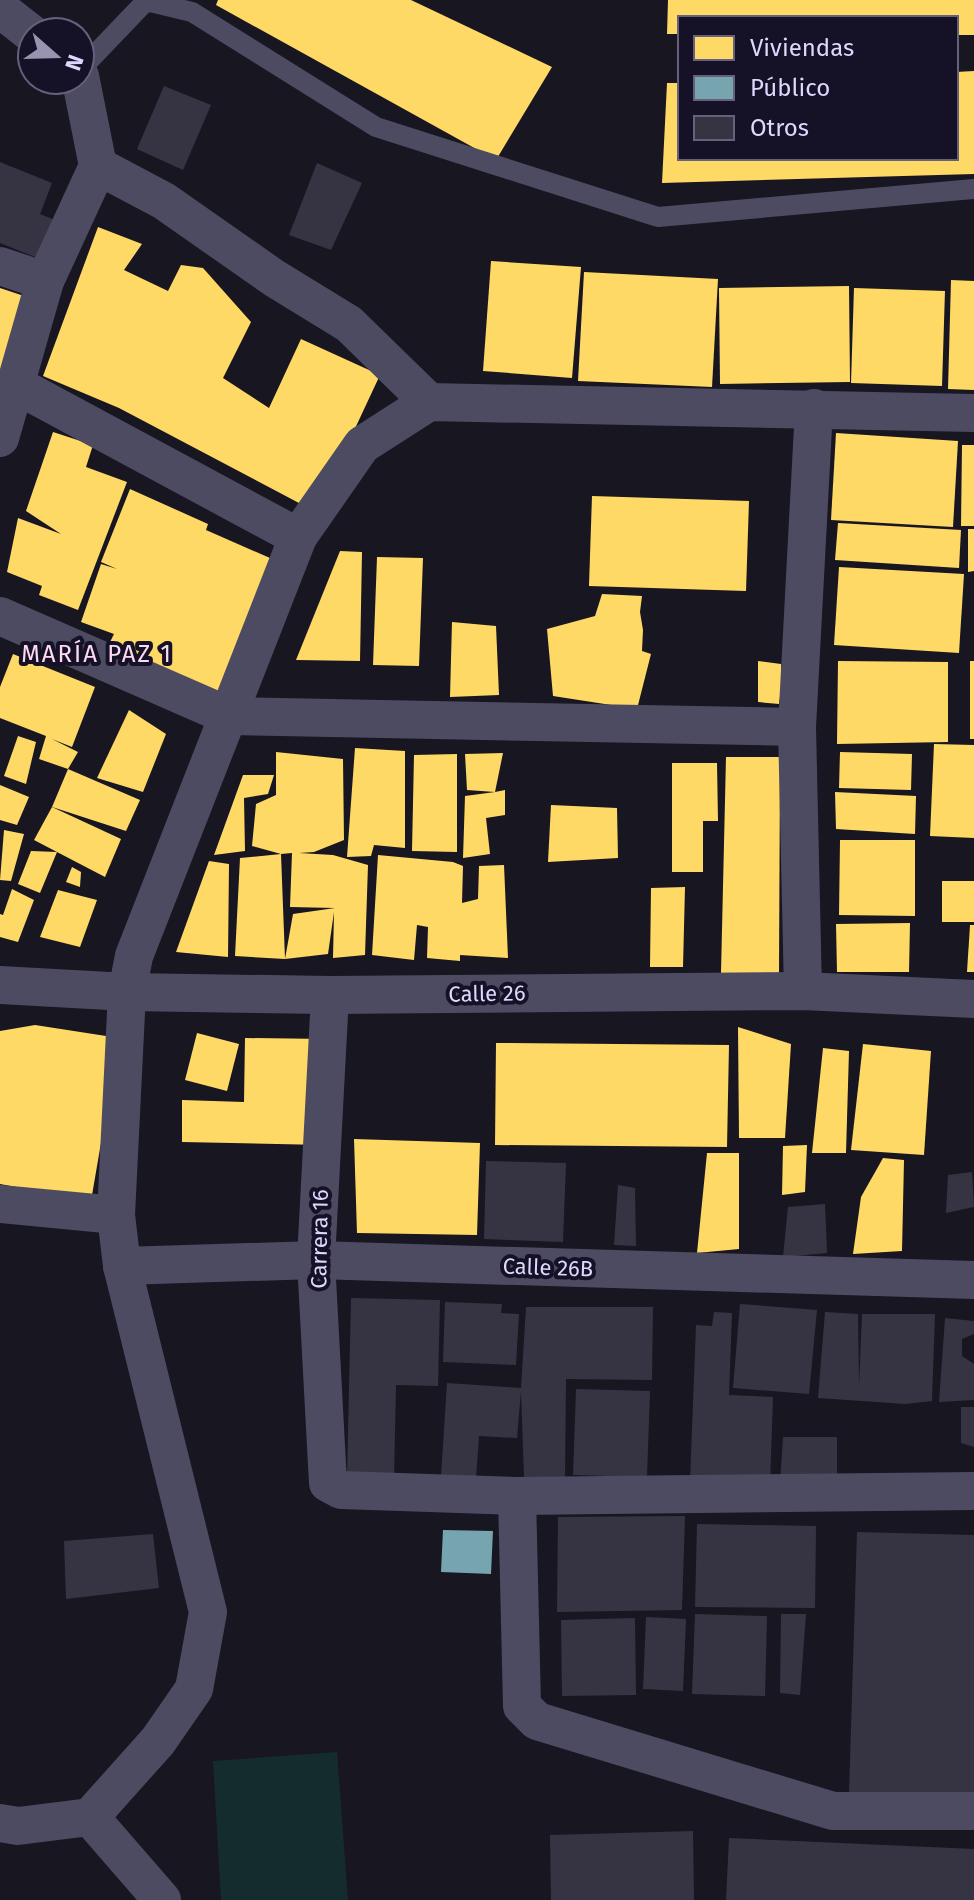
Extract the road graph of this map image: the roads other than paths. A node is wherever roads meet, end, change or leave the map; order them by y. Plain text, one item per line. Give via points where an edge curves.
1 (146, 0) edge
2 (0, 9) edge
3 (16, 22) edge
4 (96, 53) edge
5 (84, 96) edge
6 (98, 166) junction
7 (974, 189) edge
8 (0, 266) edge
9 (45, 281) junction
10 (16, 385) junction
11 (429, 402) junction
12 (814, 408) junction
13 (974, 413) edge
14 (0, 438) edge
15 (298, 537) junction
16 (0, 616) edge
17 (229, 716) junction
18 (797, 727) junction
19 (0, 985) edge
20 (803, 991) junction
21 (127, 992) junction
22 (330, 995) junction
23 (974, 999) edge
24 (0, 1204) edge
25 (116, 1215) junction
26 (316, 1260) junction
27 (122, 1266) junction
28 (974, 1280) edge
29 (974, 1491) edge
30 (517, 1496) junction
31 (974, 1811) edge
32 (90, 1817) junction
33 (0, 1823) edge
34 (162, 1900) edge

1 - 4 lane
1 - 7 lane via 192,12 376,127 658,217
2 - 3 street
5 - 6 street
6 - 9 street
6 - 11 street via 164,201 349,324
8 - 9 street
9 - 10 street
10 - 14 street
10 - 15 street
11 - 12 street
11 - 15 street via 362,445
12 - 13 street
12 - 18 street
15 - 17 street
16 - 17 street
17 - 18 street
17 - 21 street via 134,956
18 - 20 street
19 - 21 street, Calle 26
20 - 22 street, Calle 26
20 - 23 street, Calle 26
21 - 22 street, Calle 26
21 - 25 street
22 - 26 street, Carrera 16
24 - 25 street
25 - 27 street
26 - 27 street, Calle 26B
26 - 28 street, Calle 26B
26 - 30 street, Carrera 16 via 328,1483 341,1490
27 - 32 street via 208,1612 194,1689 158,1741
29 - 30 street
30 - 31 street via 522,1706 537,1721 833,1811
32 - 33 street via 18,1826
32 - 34 street

